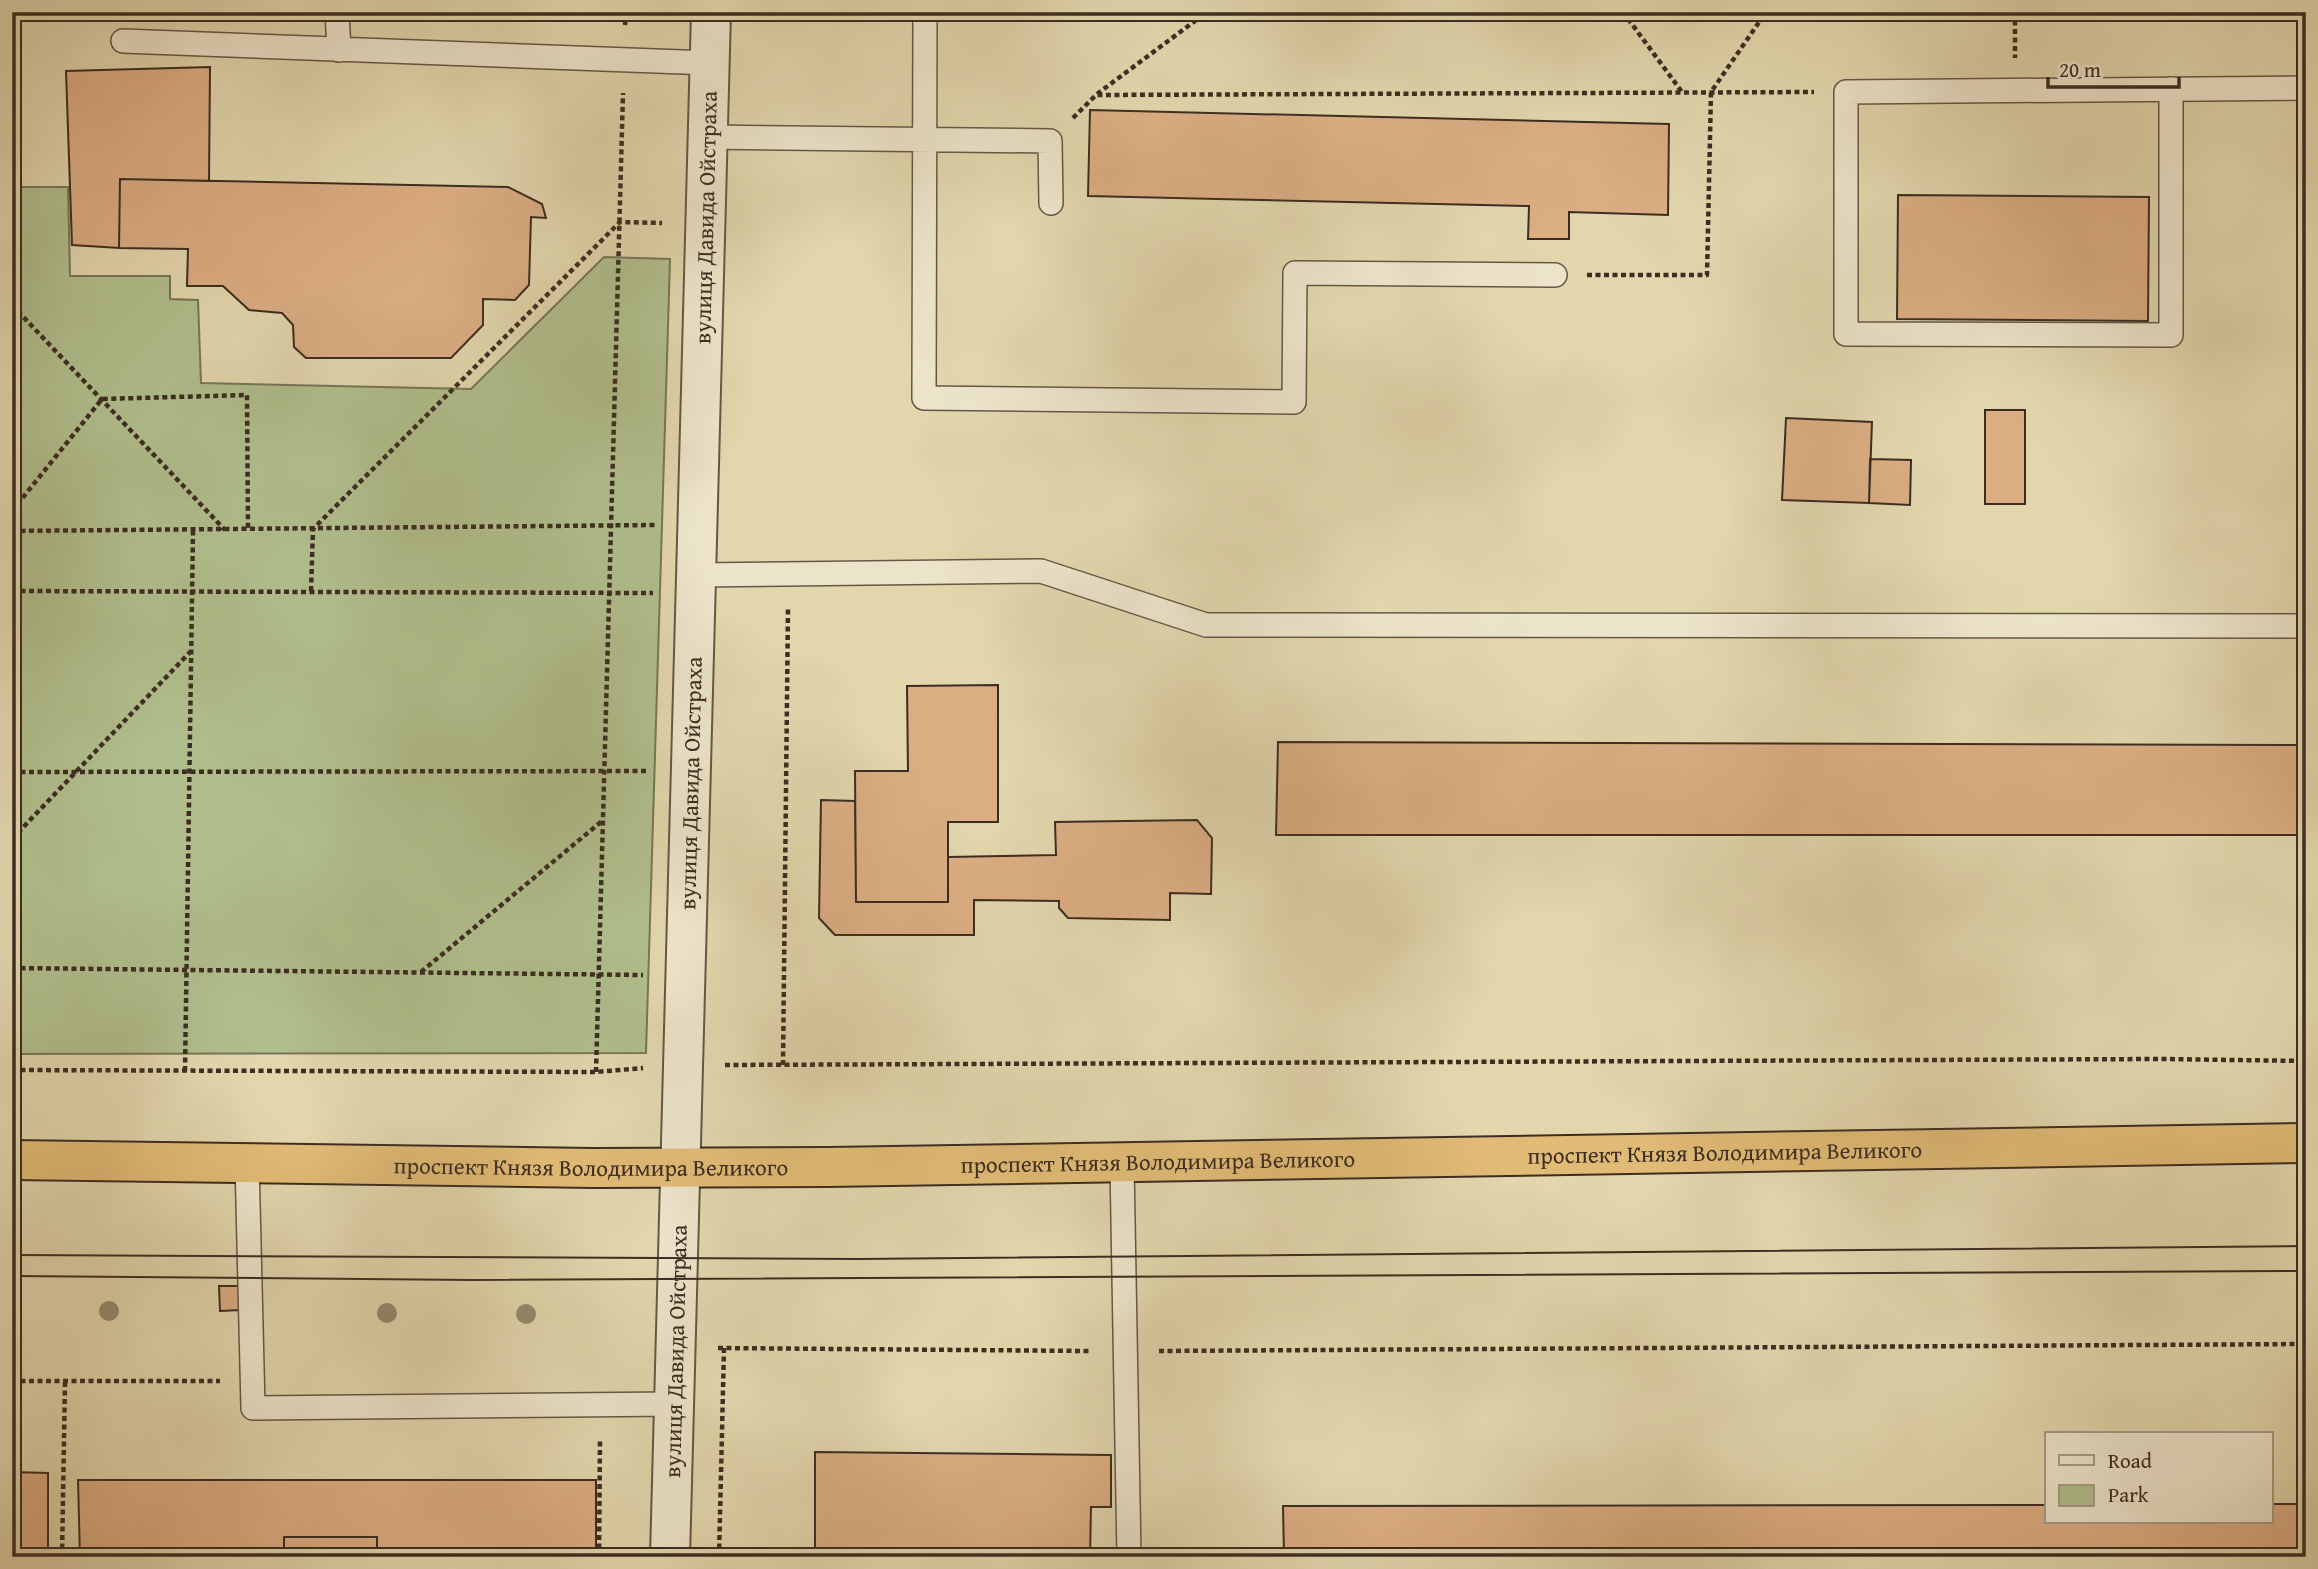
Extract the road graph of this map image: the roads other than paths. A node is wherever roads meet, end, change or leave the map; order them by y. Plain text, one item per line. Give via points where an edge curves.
1 (338, 12) edge
2 (711, 12) edge
3 (925, 12) edge
4 (123, 41) dead end
5 (339, 50) junction
6 (710, 63) junction
7 (2306, 88) edge
8 (2171, 89) junction
9 (708, 136) junction
10 (924, 139) junction
11 (1051, 203) dead end
12 (1555, 275) road end
13 (696, 584) junction
14 (2306, 626) edge
15 (2306, 1143) edge
16 (12, 1160) edge
17 (247, 1162) junction
18 (1122, 1164) junction
19 (680, 1168) junction
20 (675, 1404) junction
21 (670, 1557) edge
22 (1129, 1557) edge

1 - 5 lane
2 - 6 street, вулиця Давида Ойстраха
3 - 10 lane
4 - 5 lane
5 - 6 lane
6 - 9 street, вулиця Давида Ойстраха
7 - 8 lane
8 - 8 lane via 2171,335 1846,334 1846,92
9 - 10 lane
9 - 13 street, вулиця Давида Ойстраха
10 - 11 lane via 1050,141
10 - 12 lane via 924,398 1294,402 1295,273
13 - 14 lane via 789,575 1041,571 1206,625
13 - 19 street, вулиця Давида Ойстраха
15 - 18 highway, проспект Князя Володимира Великого
16 - 17 highway, проспект Князя Володимира Великого
17 - 19 highway, проспект Князя Володимира Великого
17 - 20 lane via 253,1408
18 - 19 highway, проспект Князя Володимира Великого
18 - 22 lane
19 - 20 street, вулиця Давида Ойстраха
20 - 21 street, вулиця Давида Ойстраха

